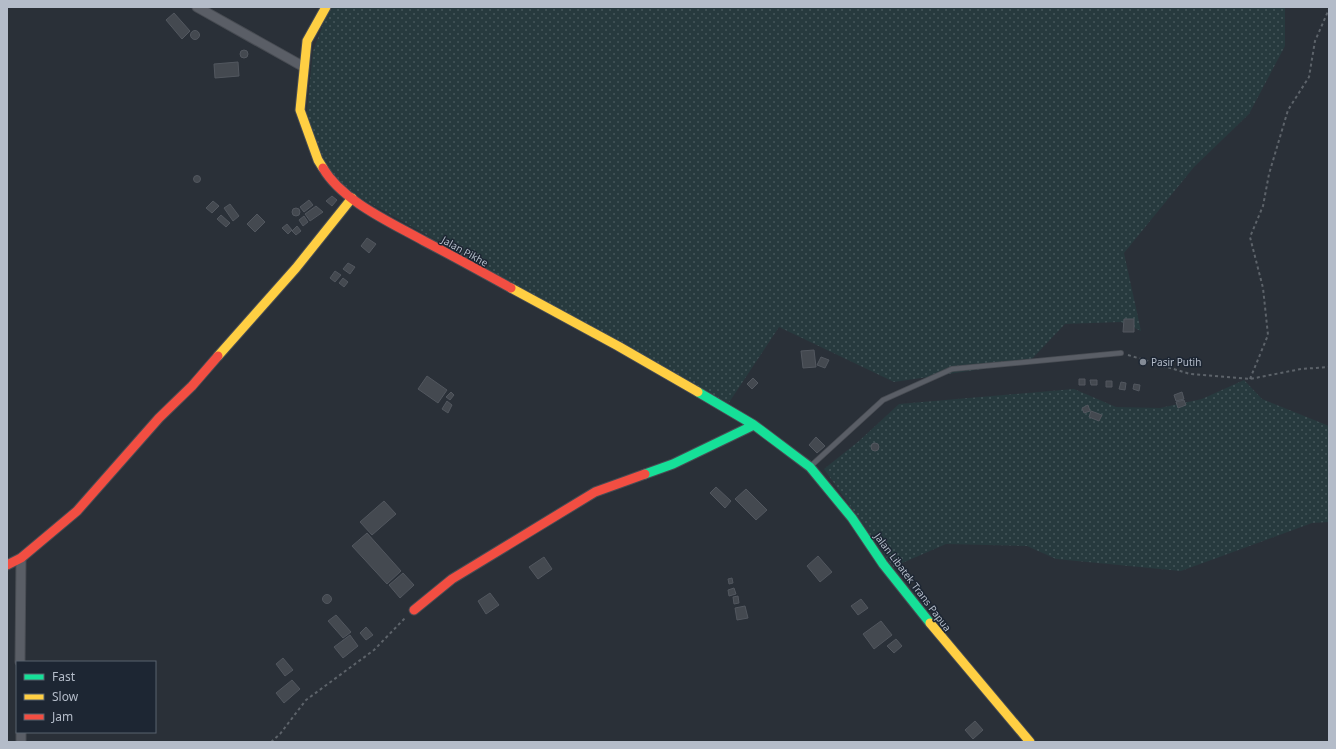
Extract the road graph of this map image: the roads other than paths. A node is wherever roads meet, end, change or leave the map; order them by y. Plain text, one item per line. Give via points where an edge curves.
1 (197, 7) edge
2 (326, 7) edge
3 (304, 67) junction
4 (352, 198) junction
5 (1122, 353) road end
6 (754, 425) junction
7 (810, 467) junction
8 (21, 558) junction
9 (7, 565) edge
10 (414, 610) road end
11 (20, 661) edge
12 (1030, 742) edge

1 - 3 street
2 - 3 main road, Jalan Pikhe via 307,41
3 - 4 main road, Jalan Pikhe via 300,110 307,133 330,180
4 - 6 main road, Jalan Pikhe
4 - 8 main road via 296,268 192,386 159,418 78,512
5 - 7 lane via 952,369 883,400
6 - 7 main road, Jalan Libatek Trans Papua
6 - 10 main road via 673,464 595,492 452,579
7 - 12 main road, Jalan Libatek Trans Papua via 852,518 883,564 943,640
8 - 9 main road
8 - 11 street

